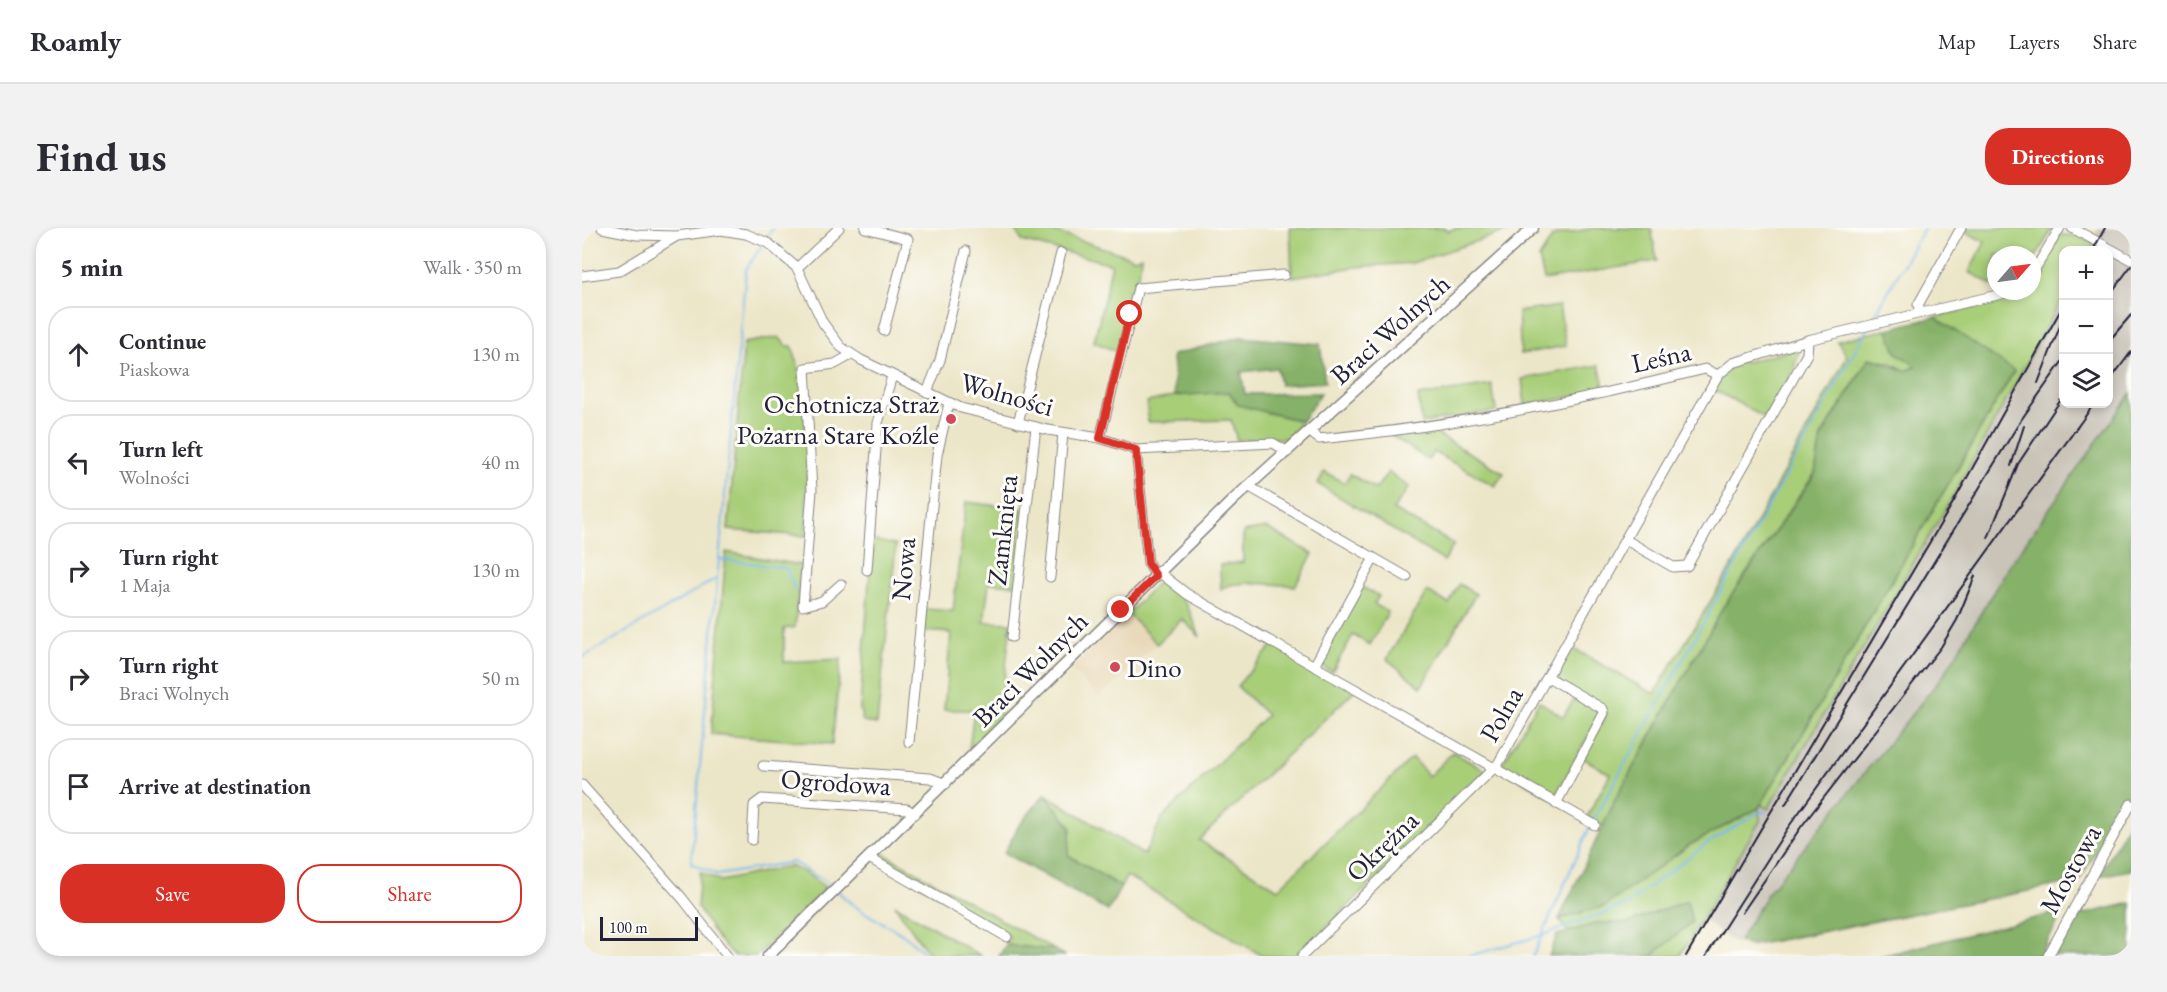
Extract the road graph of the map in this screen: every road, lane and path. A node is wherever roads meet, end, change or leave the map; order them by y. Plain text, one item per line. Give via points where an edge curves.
1 (602, 228) edge
2 (839, 228) edge
3 (865, 228) edge
4 (1533, 228) edge
5 (1961, 228) edge
6 (2060, 228) edge
7 (2072, 228) edge
8 (677, 236) junction
9 (966, 251) dead end
10 (1061, 253) dead end
11 (2041, 259) edge
12 (2131, 260) edge
13 (797, 268) junction
14 (1284, 275) dead end
15 (582, 276) edge
16 (1987, 299) edge
17 (1920, 312) junction
18 (884, 331) dead end
19 (1808, 340) junction
20 (851, 355) junction
21 (1718, 375) junction
22 (892, 376) junction
23 (927, 392) junction
24 (949, 403) junction
25 (1018, 423) junction
26 (1036, 428) junction
27 (1310, 432) junction
28 (1063, 433) junction
29 (1100, 438) junction
30 (1136, 450) junction
31 (1288, 452) junction
32 (1248, 486) junction
33 (1626, 540) junction
34 (1374, 558) junction
35 (867, 570) dead end
36 (1158, 574) junction
37 (1050, 577) dead end
38 (1407, 577) dead end
39 (841, 584) dead end
40 (1012, 637) dead end
41 (1314, 666) junction
42 (1548, 677) junction
43 (909, 742) dead end
44 (763, 766) dead end
45 (1493, 769) junction
46 (582, 784) edge
47 (945, 784) junction
48 (1556, 804) junction
49 (2131, 804) edge
50 (915, 814) junction
51 (1592, 823) dead end
52 (752, 840) dead end
53 (869, 858) junction
54 (1007, 937) dead end
55 (727, 956) edge
56 (768, 956) edge
57 (1302, 956) edge
58 (2048, 956) edge

1 - 8 street, Wolności via 638,235
2 - 13 street
3 - 18 street via 908,238
4 - 27 main road, Braci Wolnych
5 - 17 street via 1918,305
6 - 11 street
7 - 12 street
8 - 13 street, Wolności via 721,230 764,241
8 - 15 street via 619,271
9 - 23 street via 940,360
10 - 25 street
13 - 20 street, Wolności via 823,323
14 - 29 street via 1138,288
16 - 17 street, Leśna
17 - 19 street, Leśna
19 - 21 street, Leśna via 1733,363
19 - 33 street via 1807,354 1688,566 1673,567
20 - 22 street, Wolności
20 - 39 street via 835,364 805,368 812,490 803,606 822,600
21 - 27 street, Leśna via 1705,369 1598,395 1391,431 1319,439
21 - 33 street, Polna
22 - 23 street, Wolności
22 - 35 street via 878,423
23 - 24 street, Wolności
24 - 25 street, Wolności
24 - 43 street, Nowa via 937,454
25 - 26 street, Wolności
26 - 28 street, Wolności
26 - 40 street, Zamknięta
27 - 31 main road, Braci Wolnych
28 - 29 street, Wolności
28 - 37 street
29 - 30 street, Wolności
30 - 31 street, Wolności via 1274,443
30 - 36 street via 1148,563
31 - 32 main road, Braci Wolnych
32 - 34 street
32 - 36 main road, Braci Wolnych
33 - 42 street, Polna
34 - 38 street
34 - 41 street
36 - 41 street, Polna
36 - 47 main road, Braci Wolnych
41 - 45 street, Polna
42 - 45 street, Polna
42 - 48 street via 1604,713
44 - 47 street via 930,778
45 - 48 street
45 - 57 street, Okrężna
46 - 55 street via 677,892
47 - 50 main road, Braci Wolnych
48 - 51 street
49 - 58 street, Mostowa
50 - 52 street, Ogrodowa via 907,809 762,799 754,804
50 - 53 main road, Braci Wolnych
53 - 54 street
53 - 56 main road, Braci Wolnych

